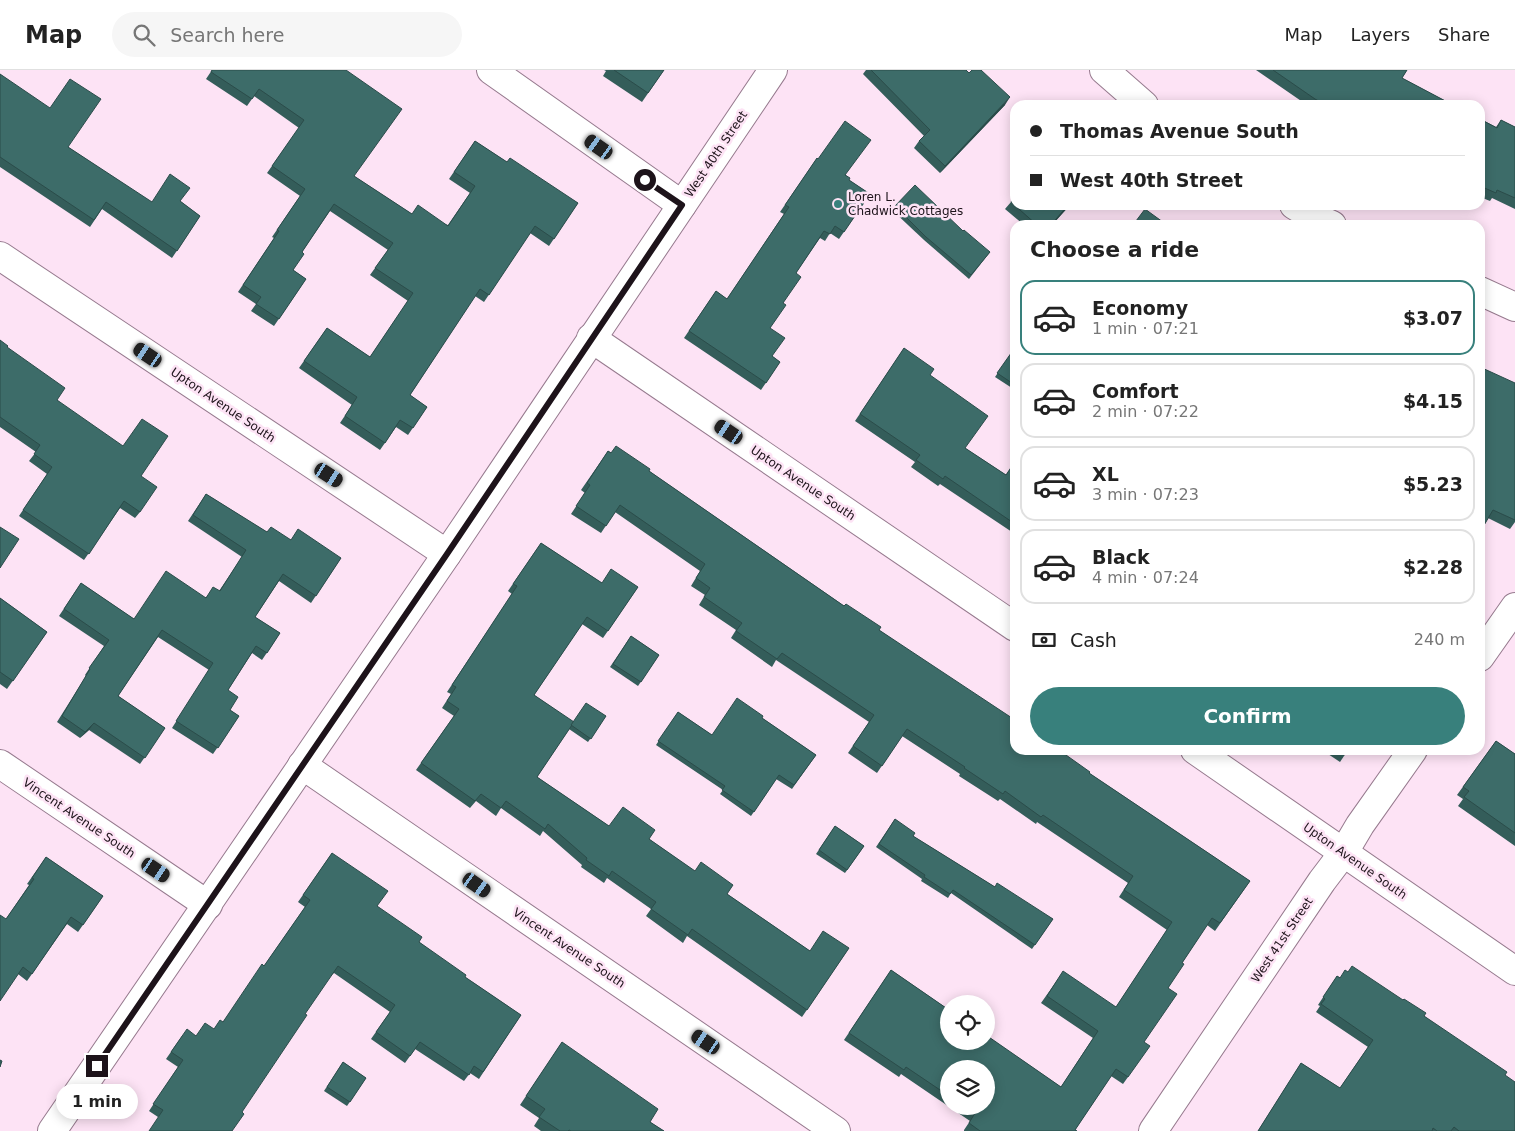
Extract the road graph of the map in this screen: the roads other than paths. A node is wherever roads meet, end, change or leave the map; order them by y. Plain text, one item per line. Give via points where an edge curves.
1 (491, 70) edge
2 (773, 70) edge
3 (1104, 70) edge
4 (1138, 100) edge
5 (682, 205) junction
6 (1302, 210) edge
7 (1321, 220) edge
8 (0, 256) edge
9 (1485, 294) edge
10 (1515, 307) edge
11 (591, 338) junction
12 (447, 554) junction
13 (1515, 607) edge
14 (1010, 624) edge
15 (1485, 649) edge
16 (1202, 755) edge
17 (1410, 755) edge
18 (0, 764) edge
19 (302, 765) junction
20 (1344, 852) junction
21 (208, 905) junction
22 (1515, 971) edge
23 (52, 1131) edge
24 (836, 1131) edge
25 (1153, 1131) edge

1 - 5 street
2 - 5 street, West 40th Street
3 - 4 street
5 - 11 street, West 40th Street
6 - 7 street
8 - 12 street, Upton Avenue South
9 - 10 street
11 - 12 street, West 40th Street
11 - 14 street, Upton Avenue South
12 - 19 street, West 40th Street
13 - 15 street
16 - 20 street, Upton Avenue South
17 - 20 street, West 41st Street
18 - 21 street, Vincent Avenue South
19 - 21 street, West 40th Street
19 - 24 street, Vincent Avenue South
20 - 22 street, Upton Avenue South
20 - 25 street, West 41st Street
21 - 23 street, West 40th Street

